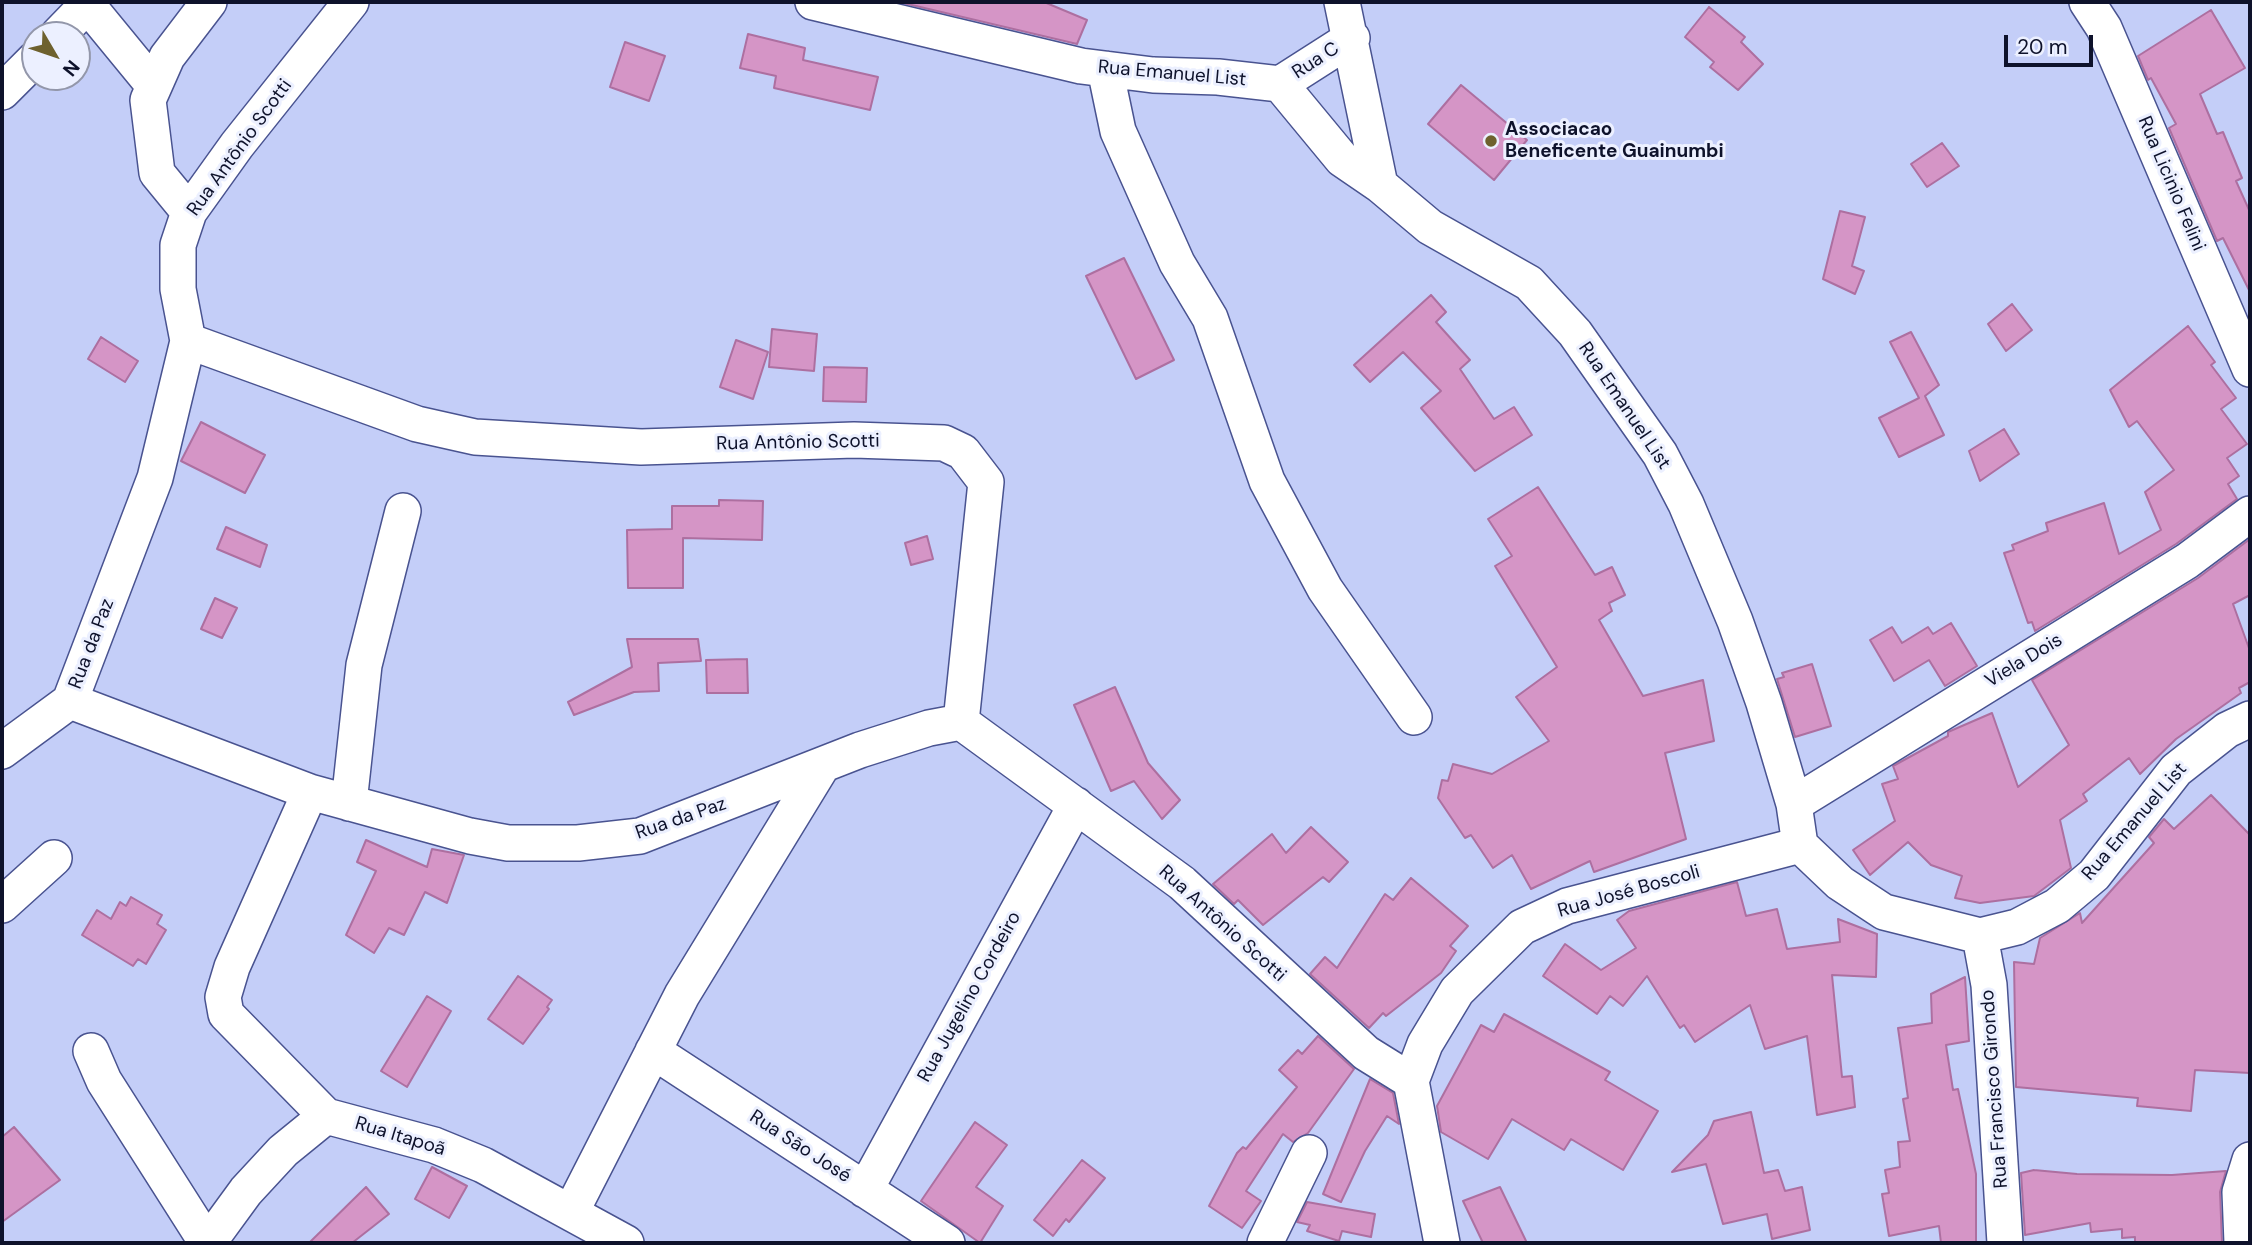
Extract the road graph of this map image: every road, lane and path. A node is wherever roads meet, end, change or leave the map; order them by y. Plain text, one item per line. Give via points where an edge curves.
1 (209, 2) edge
2 (351, 2) edge
3 (813, 2) edge
4 (1342, 2) edge
5 (2087, 2) edge
6 (86, 3) edge
7 (70, 21) edge
8 (1352, 38) junction
9 (1105, 69) junction
10 (21, 72) edge
11 (1280, 85) junction
12 (154, 86) junction
13 (2, 92) edge
14 (1380, 185) junction
15 (189, 212) junction
16 (188, 341) junction
17 (2250, 369) edge
18 (403, 511) dead end
19 (2250, 514) edge
20 (70, 701) junction
21 (1414, 716) dead end
22 (2250, 719) edge
23 (961, 722) junction
24 (2, 751) edge
25 (822, 766) junction
26 (310, 792) junction
27 (349, 803) junction
28 (1794, 804) junction
29 (1076, 805) junction
30 (1800, 845) junction
31 (54, 858) dead end
32 (2, 905) edge
33 (1980, 936) junction
34 (91, 1051) dead end
35 (653, 1051) junction
36 (1411, 1081) junction
37 (326, 1116) junction
38 (1309, 1153) dead end
39 (2250, 1160) edge
40 (865, 1190) junction
41 (571, 1212) junction
42 (208, 1243) edge
43 (626, 1243) edge
44 (947, 1243) edge
45 (1265, 1243) edge
46 (1442, 1243) edge
47 (2005, 1243) edge
48 (2242, 1243) edge

1 - 12 street via 167,57
2 - 15 street, Rua Antônio Scotti
3 - 9 street, Rua Emanuel List
4 - 8 street
5 - 17 street, Rua Licinio Felini via 2104,28
6 - 7 street
6 - 12 street
8 - 11 street, Rua C
8 - 14 street
9 - 11 street, Rua Emanuel List
9 - 21 street via 1118,131 1177,263 1210,318 1267,481 1325,589
10 - 13 street
11 - 14 street, Rua Emanuel List via 1342,159
12 - 15 street via 148,100 158,173
14 - 28 street, Rua Emanuel List via 1430,227 1530,283 1575,334 1660,454 1735,621
15 - 16 street, Rua Antônio Scotti via 178,245 178,289
16 - 20 street, Rua da Paz via 155,478
16 - 23 street, Rua Antônio Scotti via 417,424 475,437 641,447 854,440 944,443 963,452 986,482
18 - 27 street via 365,665
19 - 28 street, Viela Dois via 2187,561
20 - 24 street
20 - 26 street, Rua da Paz
22 - 33 street, Rua Emanuel List via 2227,730 2176,770 2094,875 2057,906 2017,927
23 - 25 street, Rua da Paz via 929,728
23 - 29 street, Rua Antônio Scotti
25 - 27 street, Rua da Paz via 640,836 578,843 508,843
25 - 35 street via 682,995
26 - 27 street, Rua da Paz
26 - 37 street via 223,997 226,1014 242,1033
28 - 30 street, Rua Emanuel List
29 - 36 street, Rua Antônio Scotti via 1182,883 1366,1054
29 - 40 street, Rua Jugelino Cordeiro
30 - 33 street, Rua Emanuel List via 1840,883 1884,912
30 - 36 street, Rua José Boscoli via 1567,906 1521,927 1457,991 1425,1044
31 - 32 street
33 - 47 street, Rua Francisco Girondo via 1989,985
34 - 42 street via 104,1081
35 - 40 street, Rua São José
35 - 41 street
36 - 46 street
37 - 41 street, Rua Itapoã via 434,1145 483,1165
37 - 42 street via 265,1171
38 - 45 street
39 - 48 street via 2240,1192
40 - 44 street, Rua São José
41 - 43 street, Rua Itapoã

